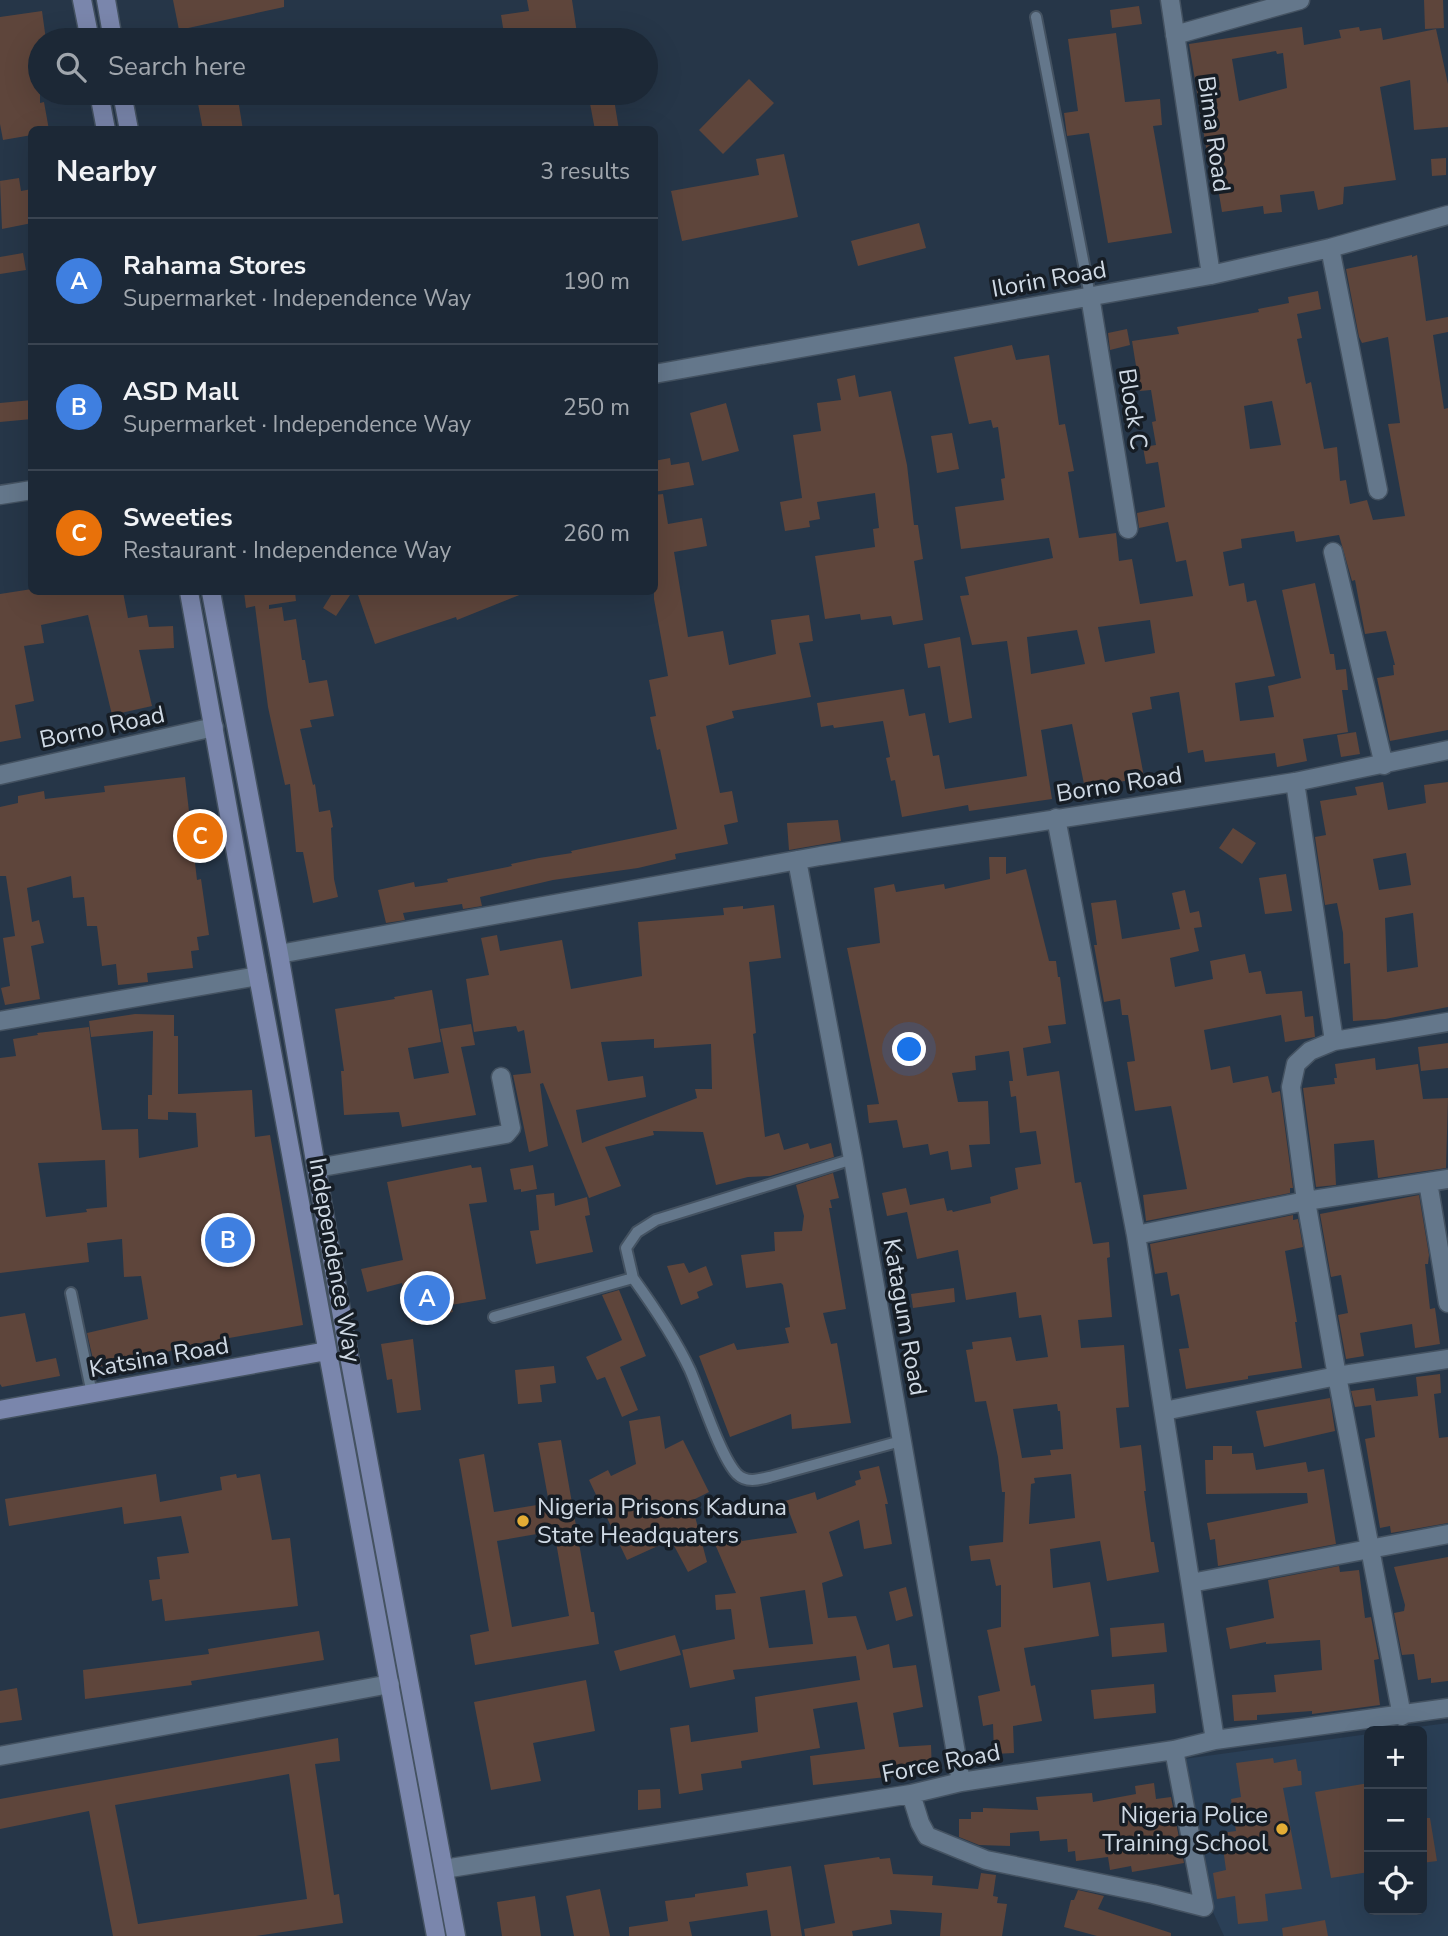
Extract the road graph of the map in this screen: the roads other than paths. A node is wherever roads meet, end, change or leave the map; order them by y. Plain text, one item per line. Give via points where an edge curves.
1 (82, 0) edge
2 (106, 0) edge
3 (1170, 0) edge
4 (1300, 0) edge
5 (1036, 17) dead end
6 (88, 28) edge
7 (111, 28) edge
8 (1175, 35) junction
9 (101, 105) edge
10 (124, 105) edge
11 (105, 126) edge
12 (128, 126) edge
13 (1448, 215) edge
14 (1330, 248) junction
15 (1211, 275) junction
16 (1090, 296) junction
17 (658, 373) edge
18 (1378, 490) dead end
19 (28, 491) edge
20 (0, 495) edge
21 (1128, 529) dead end
22 (1332, 552) dead end
23 (191, 595) edge
24 (212, 595) edge
25 (214, 727) junction
26 (1448, 750) edge
27 (1384, 765) junction
28 (0, 775) edge
29 (1295, 782) junction
30 (1056, 818) junction
31 (797, 860) junction
32 (279, 954) junction
33 (258, 976) junction
34 (0, 1021) edge
35 (1448, 1022) edge
36 (1334, 1041) junction
37 (500, 1077) dead end
38 (853, 1159) junction
39 (317, 1168) junction
40 (1448, 1179) edge
41 (1428, 1182) junction
42 (1306, 1201) junction
43 (1136, 1235) junction
44 (633, 1278) junction
45 (71, 1293) dead end
46 (1448, 1303) edge
47 (494, 1317) dead end
48 (327, 1351) junction
49 (1448, 1359) edge
50 (1337, 1376) junction
51 (92, 1394) junction
52 (0, 1410) edge
53 (1164, 1411) junction
54 (901, 1441) junction
55 (1448, 1534) edge
56 (1368, 1549) junction
57 (1191, 1583) junction
58 (390, 1684) junction
59 (1448, 1708) edge
60 (1402, 1716) junction
61 (1215, 1740) junction
62 (1174, 1750) junction
63 (0, 1756) edge
64 (961, 1782) junction
65 (911, 1794) junction
66 (444, 1869) junction
67 (436, 1936) edge
68 (456, 1936) edge

1 - 6 main road
2 - 7 main road
3 - 8 street, Bima Road
4 - 8 street
5 - 16 lane
8 - 15 street, Bima Road
9 - 11 main road
10 - 12 main road
13 - 14 street, Ilorin Road
14 - 15 street, Ilorin Road
14 - 18 street
15 - 16 street, Ilorin Road
16 - 17 street, Ilorin Road
16 - 21 street, Block C
19 - 20 street
22 - 27 street
23 - 25 main road, Independence Way
24 - 32 main road, Independence Way
25 - 28 street, Borno Road
25 - 33 main road, Independence Way
26 - 27 street, Borno Road
27 - 29 street, Borno Road
29 - 30 street, Borno Road
29 - 36 street
30 - 31 street, Borno Road
30 - 43 street
31 - 32 street, Borno Road
31 - 38 street, Katagum Road
32 - 39 main road, Independence Way
33 - 34 street
33 - 48 main road, Independence Way
35 - 36 street
36 - 42 street via 1310,1051 1296,1064 1291,1087
37 - 39 street via 511,1128 506,1135
38 - 44 lane via 656,1220 637,1232 626,1248
38 - 54 street, Katagum Road
39 - 66 main road, Independence Way
40 - 41 street
41 - 42 street
41 - 46 street
42 - 43 street
42 - 50 street
43 - 53 street
44 - 47 lane
44 - 54 lane via 689,1368 738,1476 752,1481
45 - 51 lane
48 - 51 main road, Katsina Road
48 - 58 main road, Independence Way
49 - 50 street
50 - 53 street
50 - 56 street
51 - 52 main road, Katsina Road
53 - 57 street
54 - 64 street, Katagum Road
55 - 56 street
56 - 57 street
56 - 60 street
57 - 61 street
58 - 63 street
58 - 67 main road, Independence Way
59 - 60 street, Force Road
60 - 61 street, Force Road
61 - 62 street, Force Road
62 - 64 street, Force Road
62 - 65 street via 1204,1907 986,1860 927,1836
64 - 65 street, Force Road
65 - 66 street, Force Road
66 - 68 main road, Independence Way

